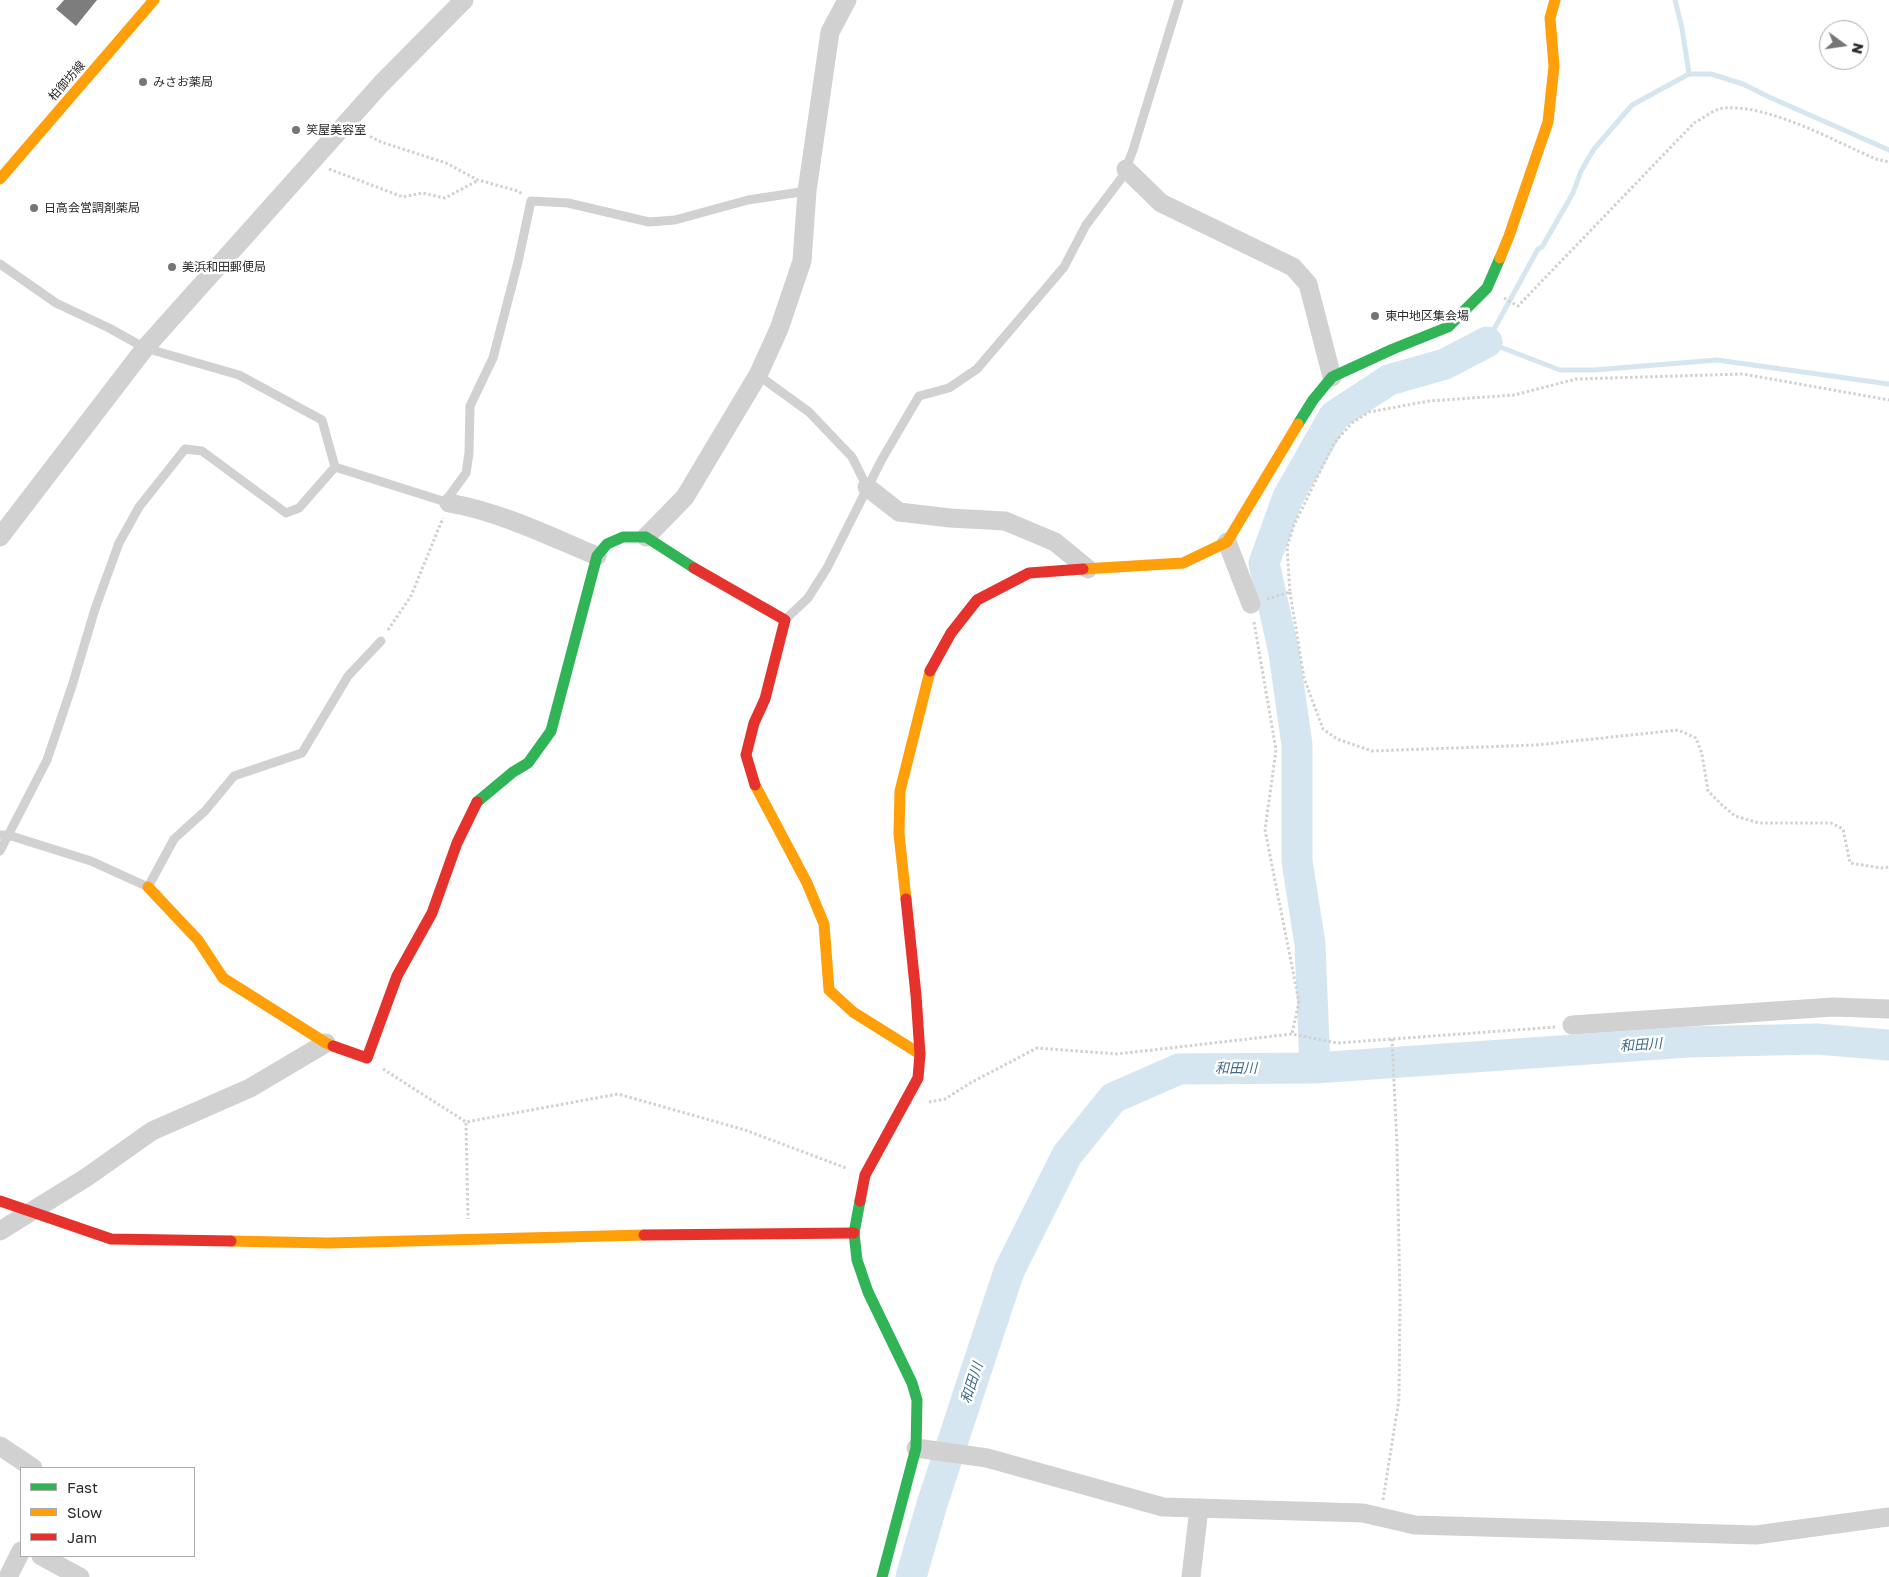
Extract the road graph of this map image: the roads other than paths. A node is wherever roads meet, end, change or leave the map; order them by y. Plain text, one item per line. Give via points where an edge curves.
1 (154, 0) edge
2 (464, 0) edge
3 (847, 0) edge
4 (1179, 0) edge
5 (1555, 0) edge
6 (1126, 169) junction
7 (0, 179) edge
8 (807, 191) junction
9 (0, 264) edge
10 (145, 348) junction
11 (758, 375) junction
12 (1332, 378) junction
13 (335, 467) junction
14 (867, 486) junction
15 (447, 502) junction
16 (0, 537) edge
17 (646, 537) junction
18 (1227, 542) junction
19 (597, 556) junction
20 (1088, 569) junction
21 (1251, 604) road end
22 (785, 620) junction
23 (381, 641) road end
24 (4, 835) edge
25 (0, 851) edge
26 (148, 887) junction
27 (1889, 1009) edge
28 (1572, 1025) road end
29 (326, 1043) junction
30 (920, 1054) junction
31 (0, 1201) edge
32 (34, 1212) junction
33 (0, 1232) edge
34 (854, 1233) junction
35 (0, 1446) edge
36 (922, 1449) junction
37 (32, 1467) edge
38 (1198, 1508) junction
39 (1889, 1517) edge
40 (20, 1553) edge
41 (44, 1557) edge
42 (8, 1577) edge
43 (80, 1577) edge
44 (882, 1577) edge
45 (1191, 1577) edge

1 - 7 street, 柏御坊線
2 - 10 street via 381,84
3 - 8 street via 830,32
4 - 6 lane
5 - 12 street via 1550,18 1554,66 1548,122 1509,236 1487,288 1448,327
6 - 12 street via 1161,203 1292,267 1308,284
6 - 14 lane via 1086,225 1064,267 977,369 949,388 918,396
8 - 11 street via 802,261 779,329
8 - 15 lane via 748,200 675,220 649,222 568,204 531,201 493,358 470,406 466,473
9 - 10 lane via 56,303
10 - 13 lane via 239,375 322,420
10 - 16 street
11 - 14 lane via 809,412 852,458
11 - 17 street via 685,497
12 - 18 street via 1313,400
13 - 15 lane
13 - 24 lane via 299,508 286,512 202,451 185,449 139,507 119,543 47,760
14 - 20 street via 899,512 1005,521 1055,542
14 - 22 lane via 827,568 808,598
15 - 19 street via 485,511
17 - 19 street via 623,537 607,544
17 - 22 street via 713,580
18 - 20 street via 1183,563
18 - 21 street
19 - 29 street via 552,731 528,764 478,801 457,843 432,913 397,976 366,1058
20 - 30 street via 1030,573 977,600 952,633 928,674 900,791 899,834
22 - 30 street via 765,699 754,723 746,755 753,781 808,883 824,924 829,990 852,1012
23 - 26 lane via 348,676 302,753 234,776 206,811 174,839
24 - 25 lane
24 - 26 lane via 91,861
26 - 29 street via 198,940 223,978
27 - 28 street via 1833,1007
29 - 32 street via 250,1088 152,1131
30 - 34 street via 918,1078 865,1175
31 - 32 street
32 - 33 street
32 - 34 street via 111,1239 328,1244
34 - 36 street via 857,1260 868,1292 912,1383
35 - 37 street
36 - 38 street via 987,1458 1163,1508
36 - 44 street
38 - 39 street via 1363,1513 1415,1525 1756,1535
38 - 45 street
40 - 42 street
41 - 43 street

